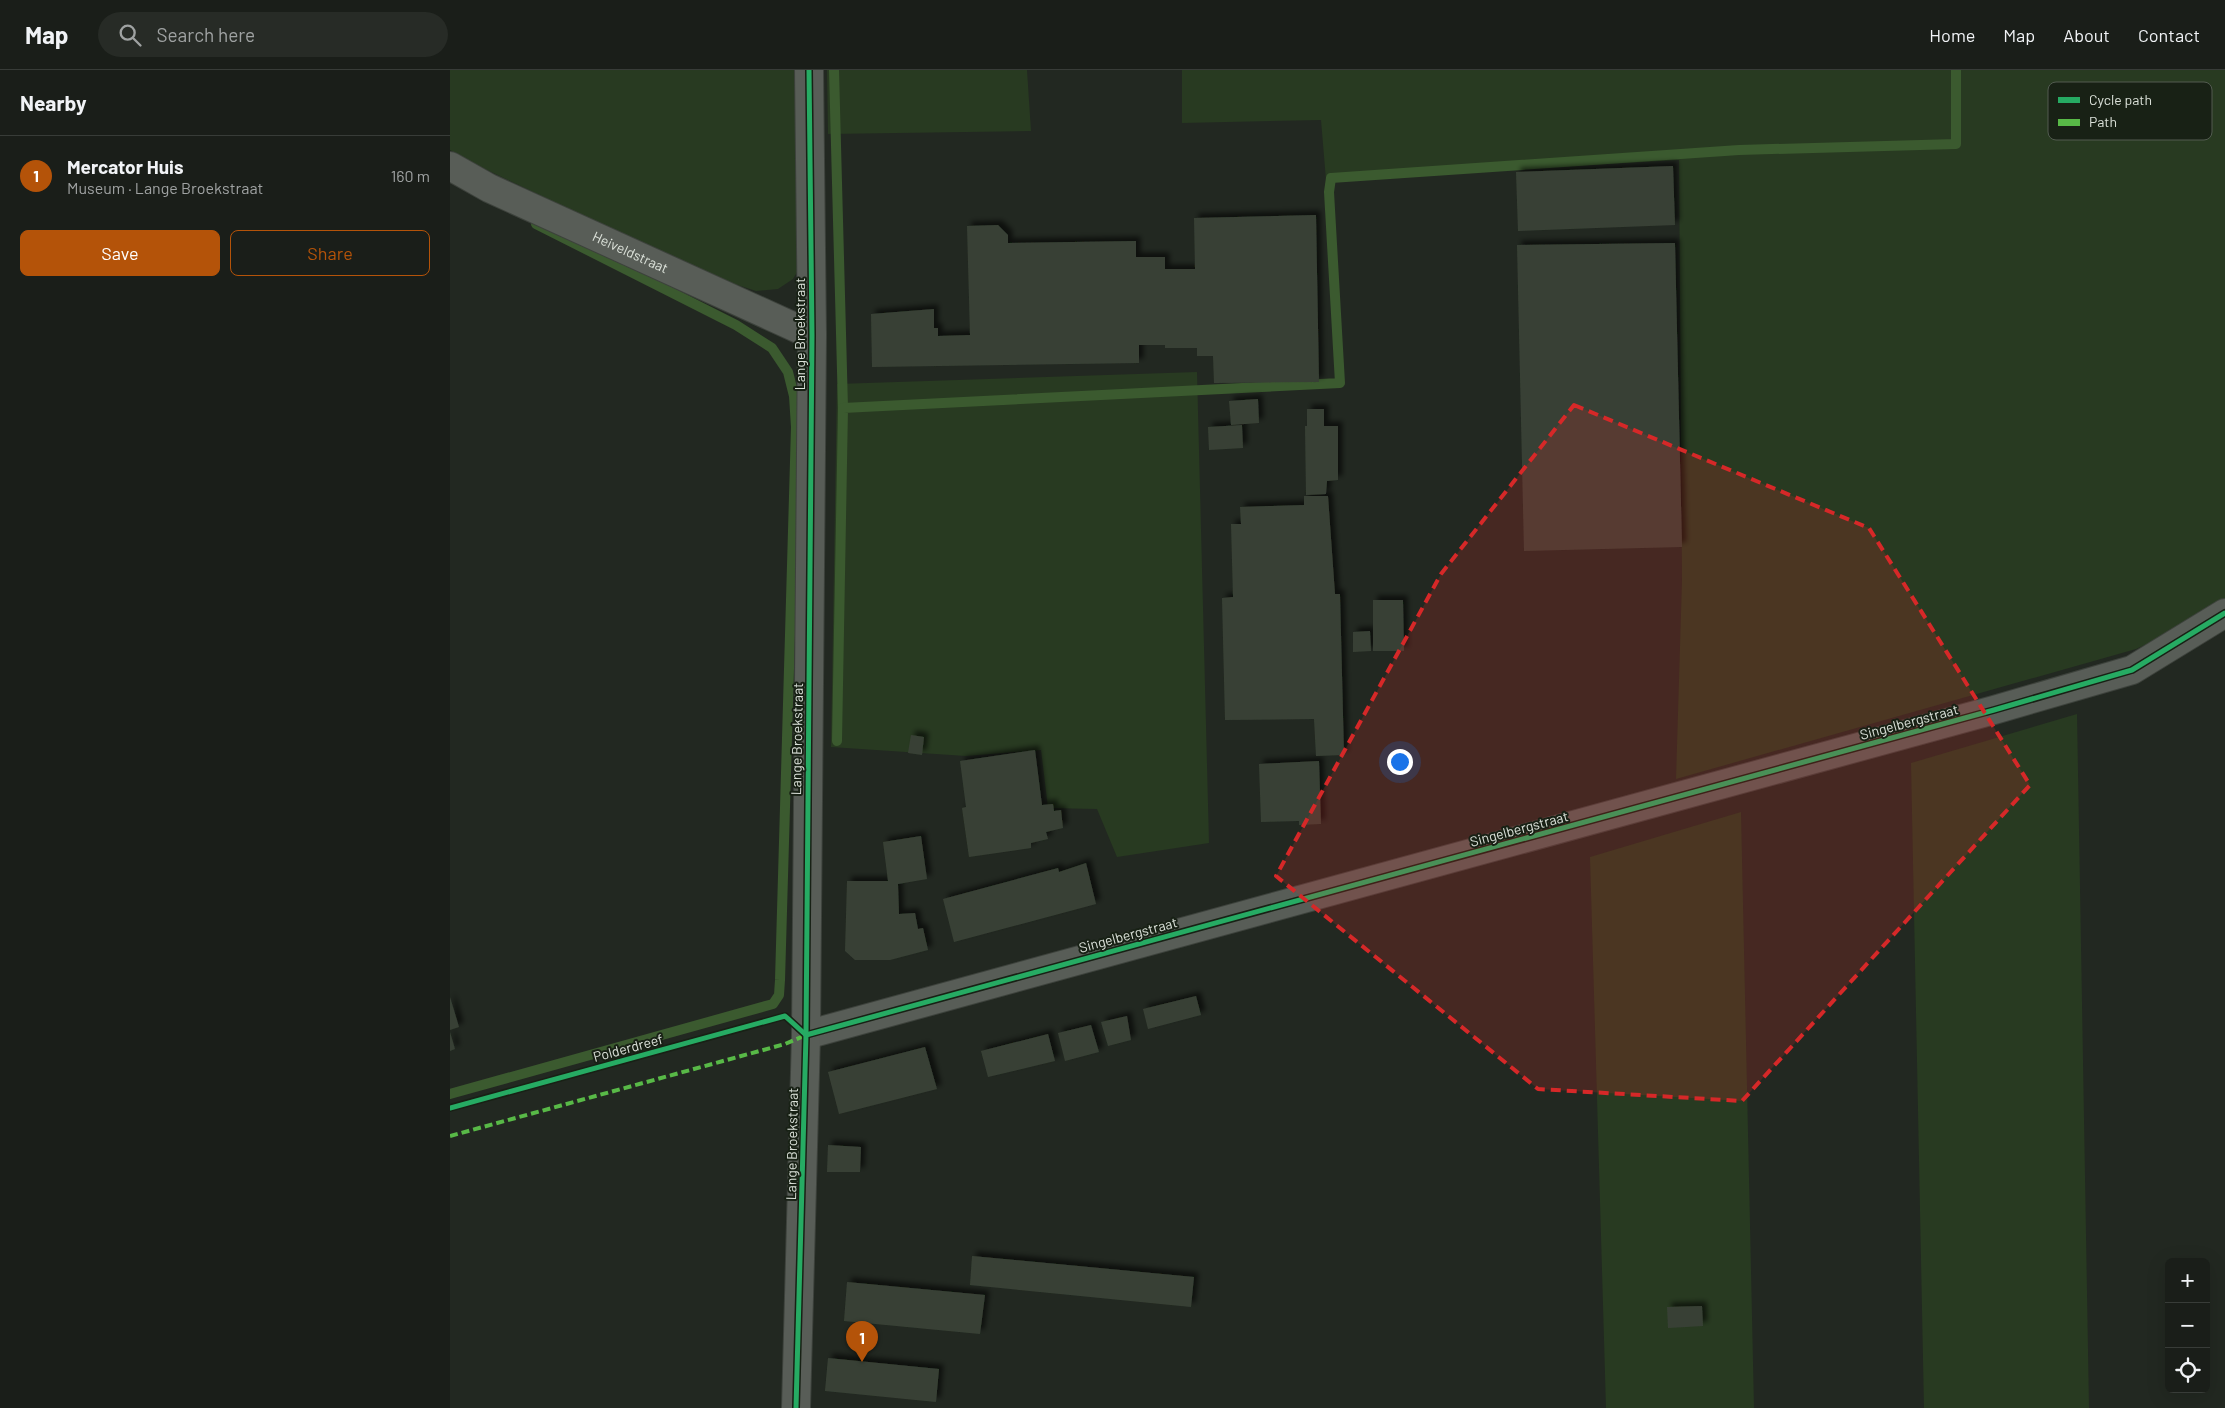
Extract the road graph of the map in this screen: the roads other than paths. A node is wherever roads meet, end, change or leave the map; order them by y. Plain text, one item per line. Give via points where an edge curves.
1 (808, 70) edge
2 (450, 166) edge
3 (812, 335) junction
4 (2225, 613) edge
5 (806, 1035) junction
6 (796, 1408) edge

1 - 3 street, Lange Broekstraat
2 - 3 street, Heiveldstraat via 489,188
3 - 5 street, Lange Broekstraat
4 - 5 street, Singelbergstraat via 2123,673
5 - 6 street, Lange Broekstraat

